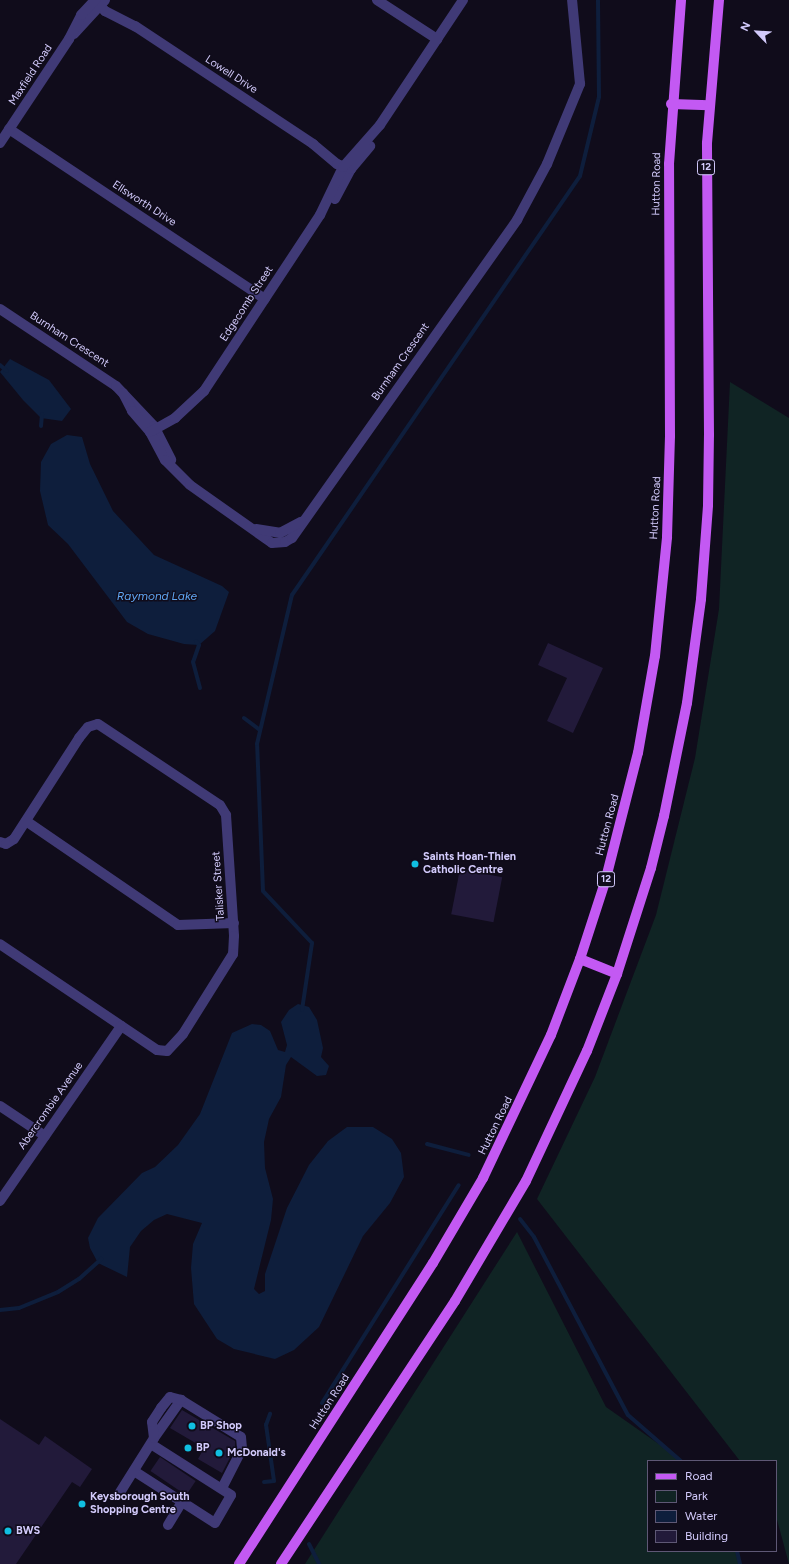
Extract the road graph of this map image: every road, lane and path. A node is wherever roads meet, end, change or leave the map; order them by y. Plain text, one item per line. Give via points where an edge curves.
1 (377, 0) edge
2 (463, 0) edge
3 (572, 0) edge
4 (681, 0) edge
5 (719, 0) edge
6 (100, 2) edge
7 (437, 39) junction
8 (672, 104) junction
9 (709, 105) junction
10 (9, 129) junction
11 (0, 143) edge
12 (347, 166) junction
13 (265, 299) junction
14 (0, 309) edge
15 (153, 429) junction
16 (26, 821) junction
17 (0, 842) edge
18 (234, 923) junction
19 (0, 944) edge
20 (580, 959) junction
21 (617, 974) junction
22 (121, 1026) junction
23 (0, 1106) edge
24 (44, 1136) junction
25 (0, 1201) edge
26 (153, 1441) junction
27 (134, 1471) junction
28 (222, 1488) junction
29 (119, 1494) dead end
30 (182, 1502) junction
31 (168, 1525) dead end
32 (239, 1564) edge
33 (281, 1564) edge

1 - 7 street
2 - 7 street, Edgecomb Street
3 - 15 street, Burnham Crescent via 580,84 547,164 517,220 304,519 285,532 256,529 190,485 158,450
4 - 8 main road, Hutton Road / 12
5 - 9 main road, 12
6 - 10 street, Maxfield Road via 81,15 69,39
6 - 12 street, Lowell Drive
7 - 12 street, Edgecomb Street via 380,125 372,143
8 - 9 main road
8 - 20 main road, Hutton Road / 12 via 668,172 669,488 655,656 638,754 618,836
9 - 21 main road, 12 via 706,229 708,505 701,599 687,703 664,816 651,868
10 - 11 street, Maxfield Road
10 - 13 street, Ellsworth Drive
12 - 13 street, Edgecomb Street via 336,198 320,215
13 - 15 street, Edgecomb Street via 204,390 191,403
14 - 15 street, Burnham Crescent via 108,380 123,393 132,410
16 - 17 street, Talisker Street via 14,839 6,844
16 - 18 street via 178,925
16 - 18 street, Talisker Street via 88,727 98,724 220,805 226,815
18 - 22 street, Talisker Street via 233,954 171,1049 157,1050
19 - 22 street, Talisker Street
20 - 21 main road
20 - 32 main road, Hutton Road / 12 via 529,1085 483,1178 433,1263
21 - 33 main road, 12 via 570,1092 503,1222 455,1301
22 - 24 street, Abercrombie Avenue
23 - 24 street
24 - 25 street, Abercrombie Avenue
26 - 27 street
26 - 28 street
26 - 28 street via 181,1400 241,1437 242,1449
27 - 29 street
27 - 30 street
28 - 30 street via 231,1495 215,1523
30 - 31 street

